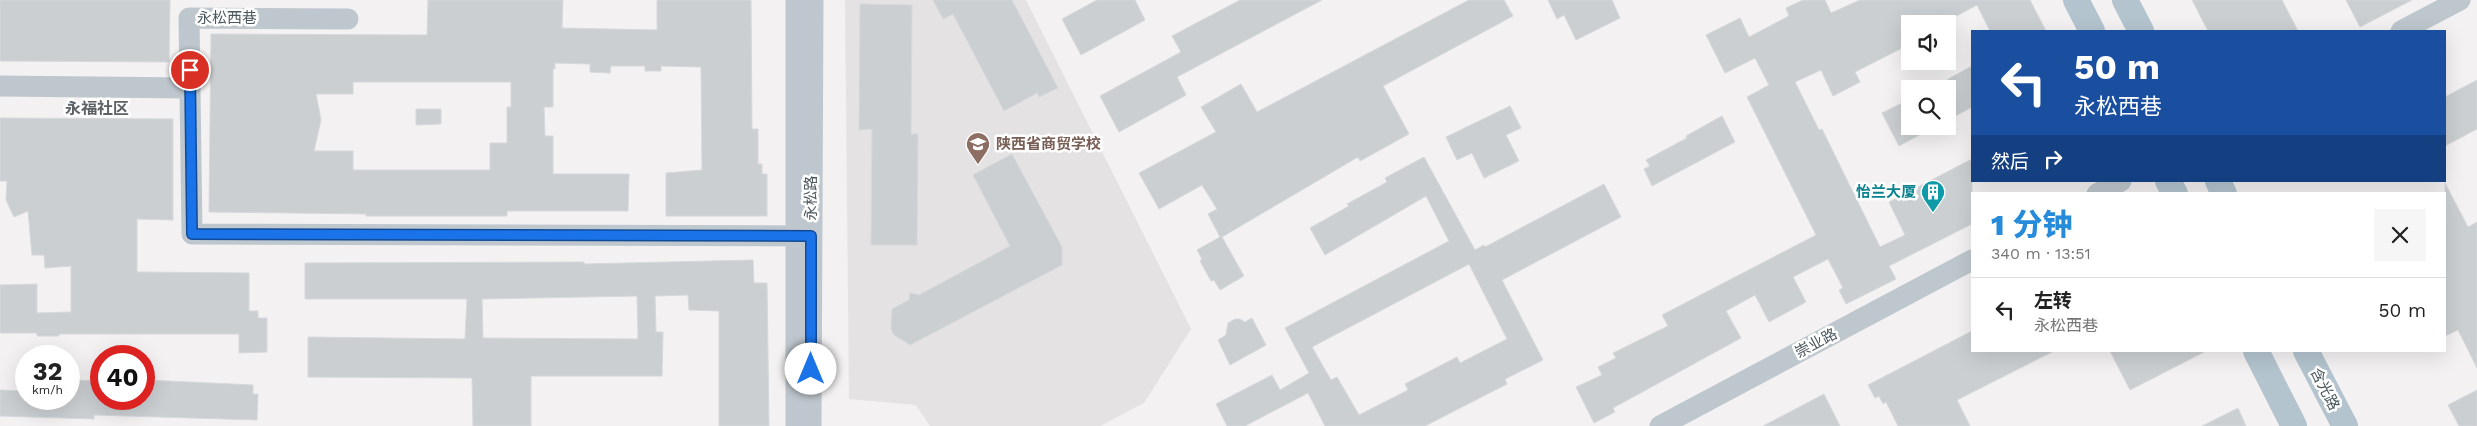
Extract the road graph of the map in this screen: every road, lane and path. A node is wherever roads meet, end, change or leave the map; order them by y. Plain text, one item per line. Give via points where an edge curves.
1 (796, 0) edge
2 (813, 0) edge
3 (2076, 0) edge
4 (2124, 0) edge
5 (2460, 0) edge
6 (348, 18) dead end
7 (2091, 30) edge
8 (2140, 30) edge
9 (2403, 30) edge
10 (0, 86) edge
11 (190, 88) junction
12 (2119, 182) edge
13 (2101, 192) edge
14 (804, 236) junction
15 (1971, 261) edge
16 (2257, 352) edge
17 (2307, 352) edge
18 (796, 426) edge
19 (811, 426) edge
20 (1660, 426) edge
21 (2294, 426) edge
22 (2345, 426) edge

1 - 14 street, 永松路
2 - 14 street, 永松路
3 - 7 main road
4 - 8 main road
5 - 9 street
6 - 11 street, 永松西巷 via 189,18
10 - 11 street
11 - 14 street, 永松西巷 via 192,234
12 - 13 street
14 - 18 street, 永松路
14 - 19 street, 永松路
15 - 20 street, 崇业路
16 - 21 main road
17 - 22 main road, 含光路

